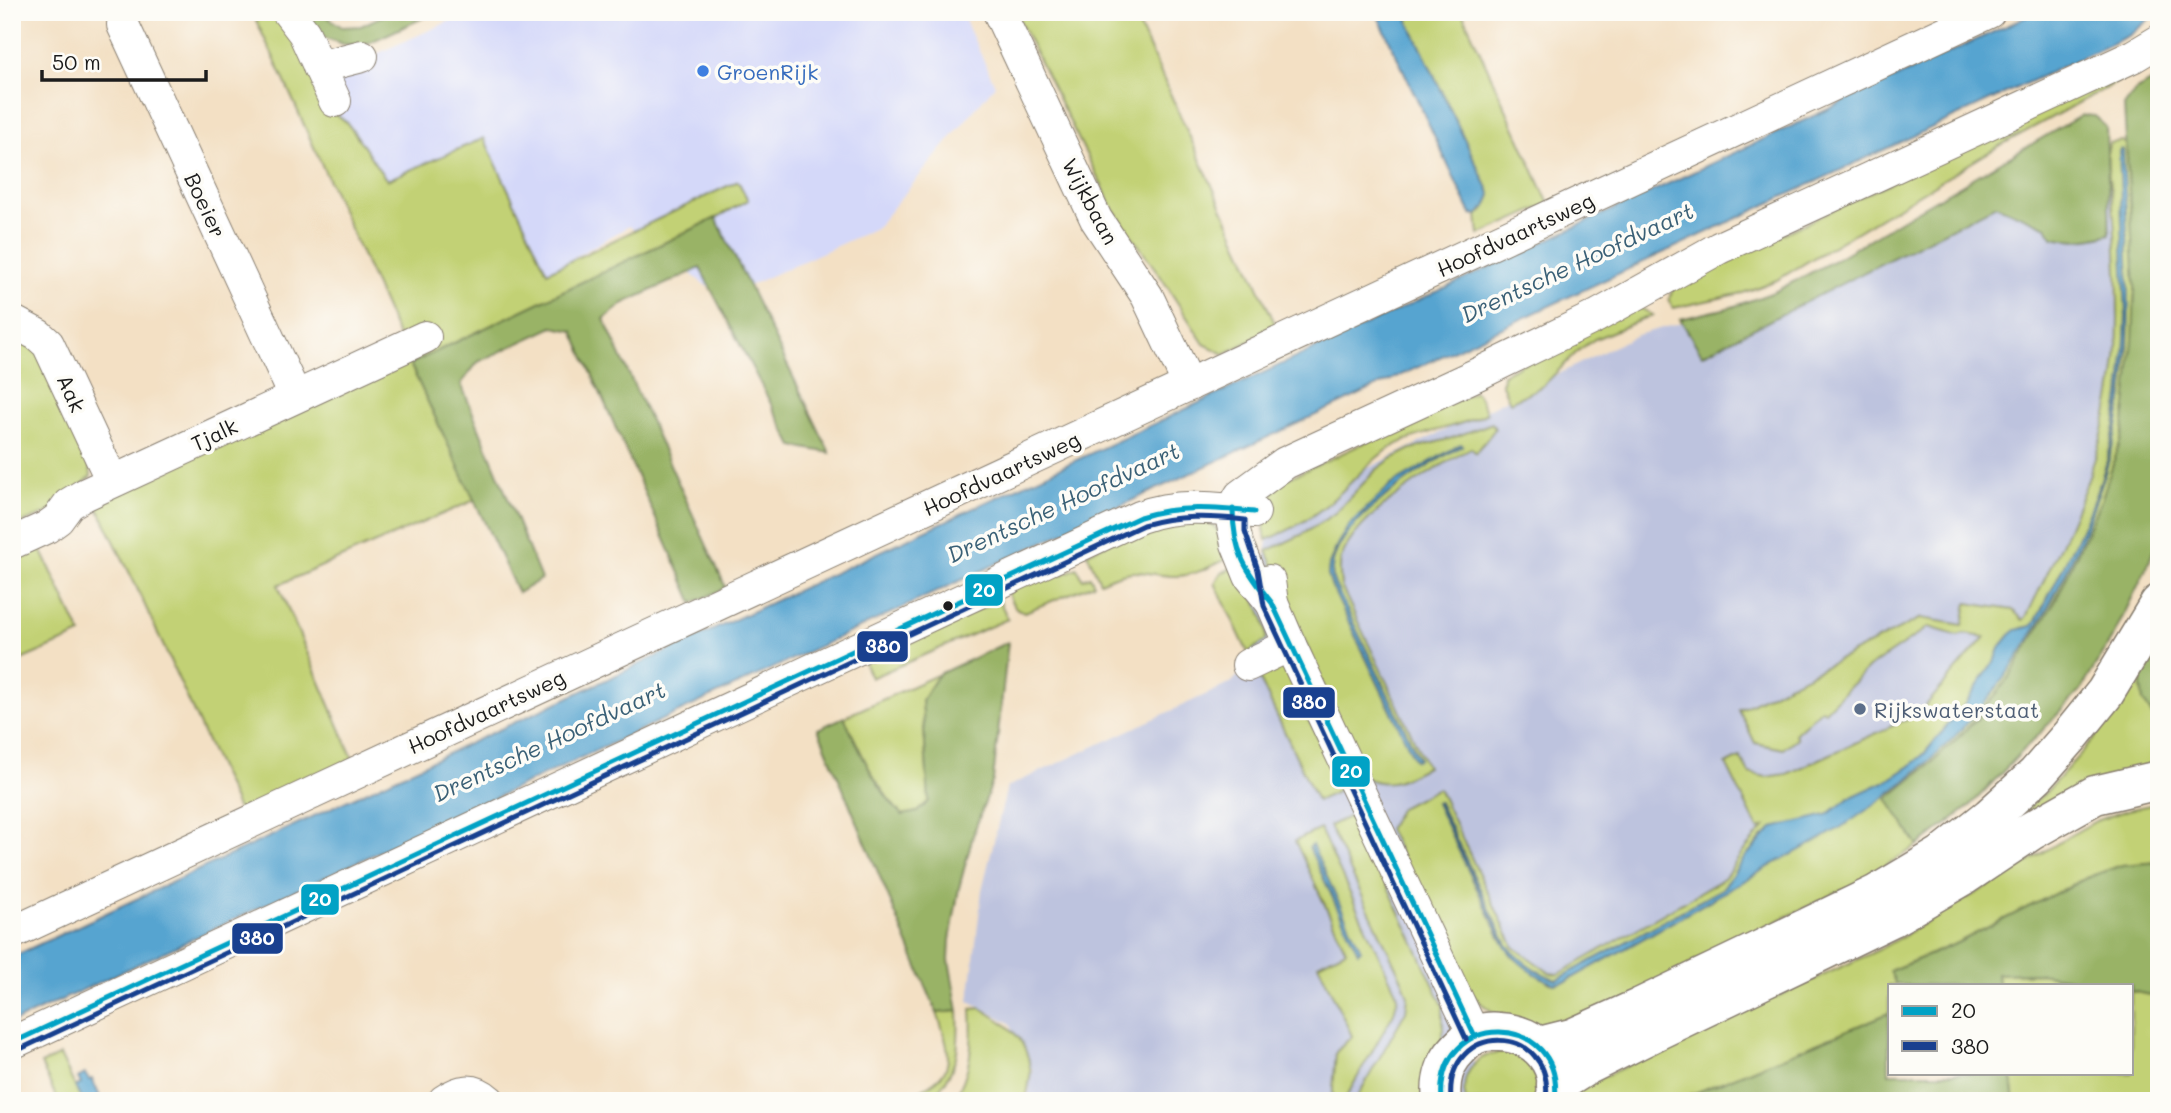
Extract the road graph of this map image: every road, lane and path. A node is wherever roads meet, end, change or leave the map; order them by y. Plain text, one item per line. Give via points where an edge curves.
1 (124, 12) edge
2 (288, 12) edge
3 (999, 12) edge
4 (1989, 12) edge
5 (2159, 41) edge
6 (362, 56) dead end
7 (319, 67) junction
8 (335, 101) dead end
9 (12, 321) edge
10 (425, 337) dead end
11 (1189, 385) junction
12 (295, 396) junction
13 (112, 481) junction
14 (1249, 501) junction
15 (12, 542) edge
16 (2159, 604) edge
17 (1290, 645) junction
18 (1248, 665) dead end
19 (2159, 780) edge
20 (12, 933) edge
21 (1474, 1035) junction
22 (12, 1043) edge
23 (1539, 1046) junction
24 (1556, 1093) edge
25 (444, 1101) edge
26 (489, 1101) edge
27 (1442, 1101) edge

1 - 12 street, Boeier via 123,25
2 - 7 street via 304,33
3 - 11 street, Wijkbaan via 1096,219 1147,296
4 - 11 street, Hoofdvaartsweg
5 - 14 street via 1718,248 1597,316 1285,463
6 - 7 street
7 - 8 street
9 - 13 street, Aak via 48,344
10 - 12 street, Tjalk
11 - 20 street, Hoofdvaartsweg
12 - 13 street, Tjalk
13 - 15 street, Tjalk via 69,505 47,527
14 - 17 street via 1233,531 1241,558 1272,603
14 - 22 street via 1157,510 1140,517
16 - 23 main road via 2105,693 2071,735 2036,775 1942,855 1875,895 1641,1007 1572,1038
17 - 18 street
17 - 21 street
19 - 24 main road via 2095,795 1891,918 1586,1066
21 - 23 main road via 1510,1032
21 - 27 main road via 1448,1062
23 - 24 main road via 1554,1072
25 - 26 street via 468,1090

